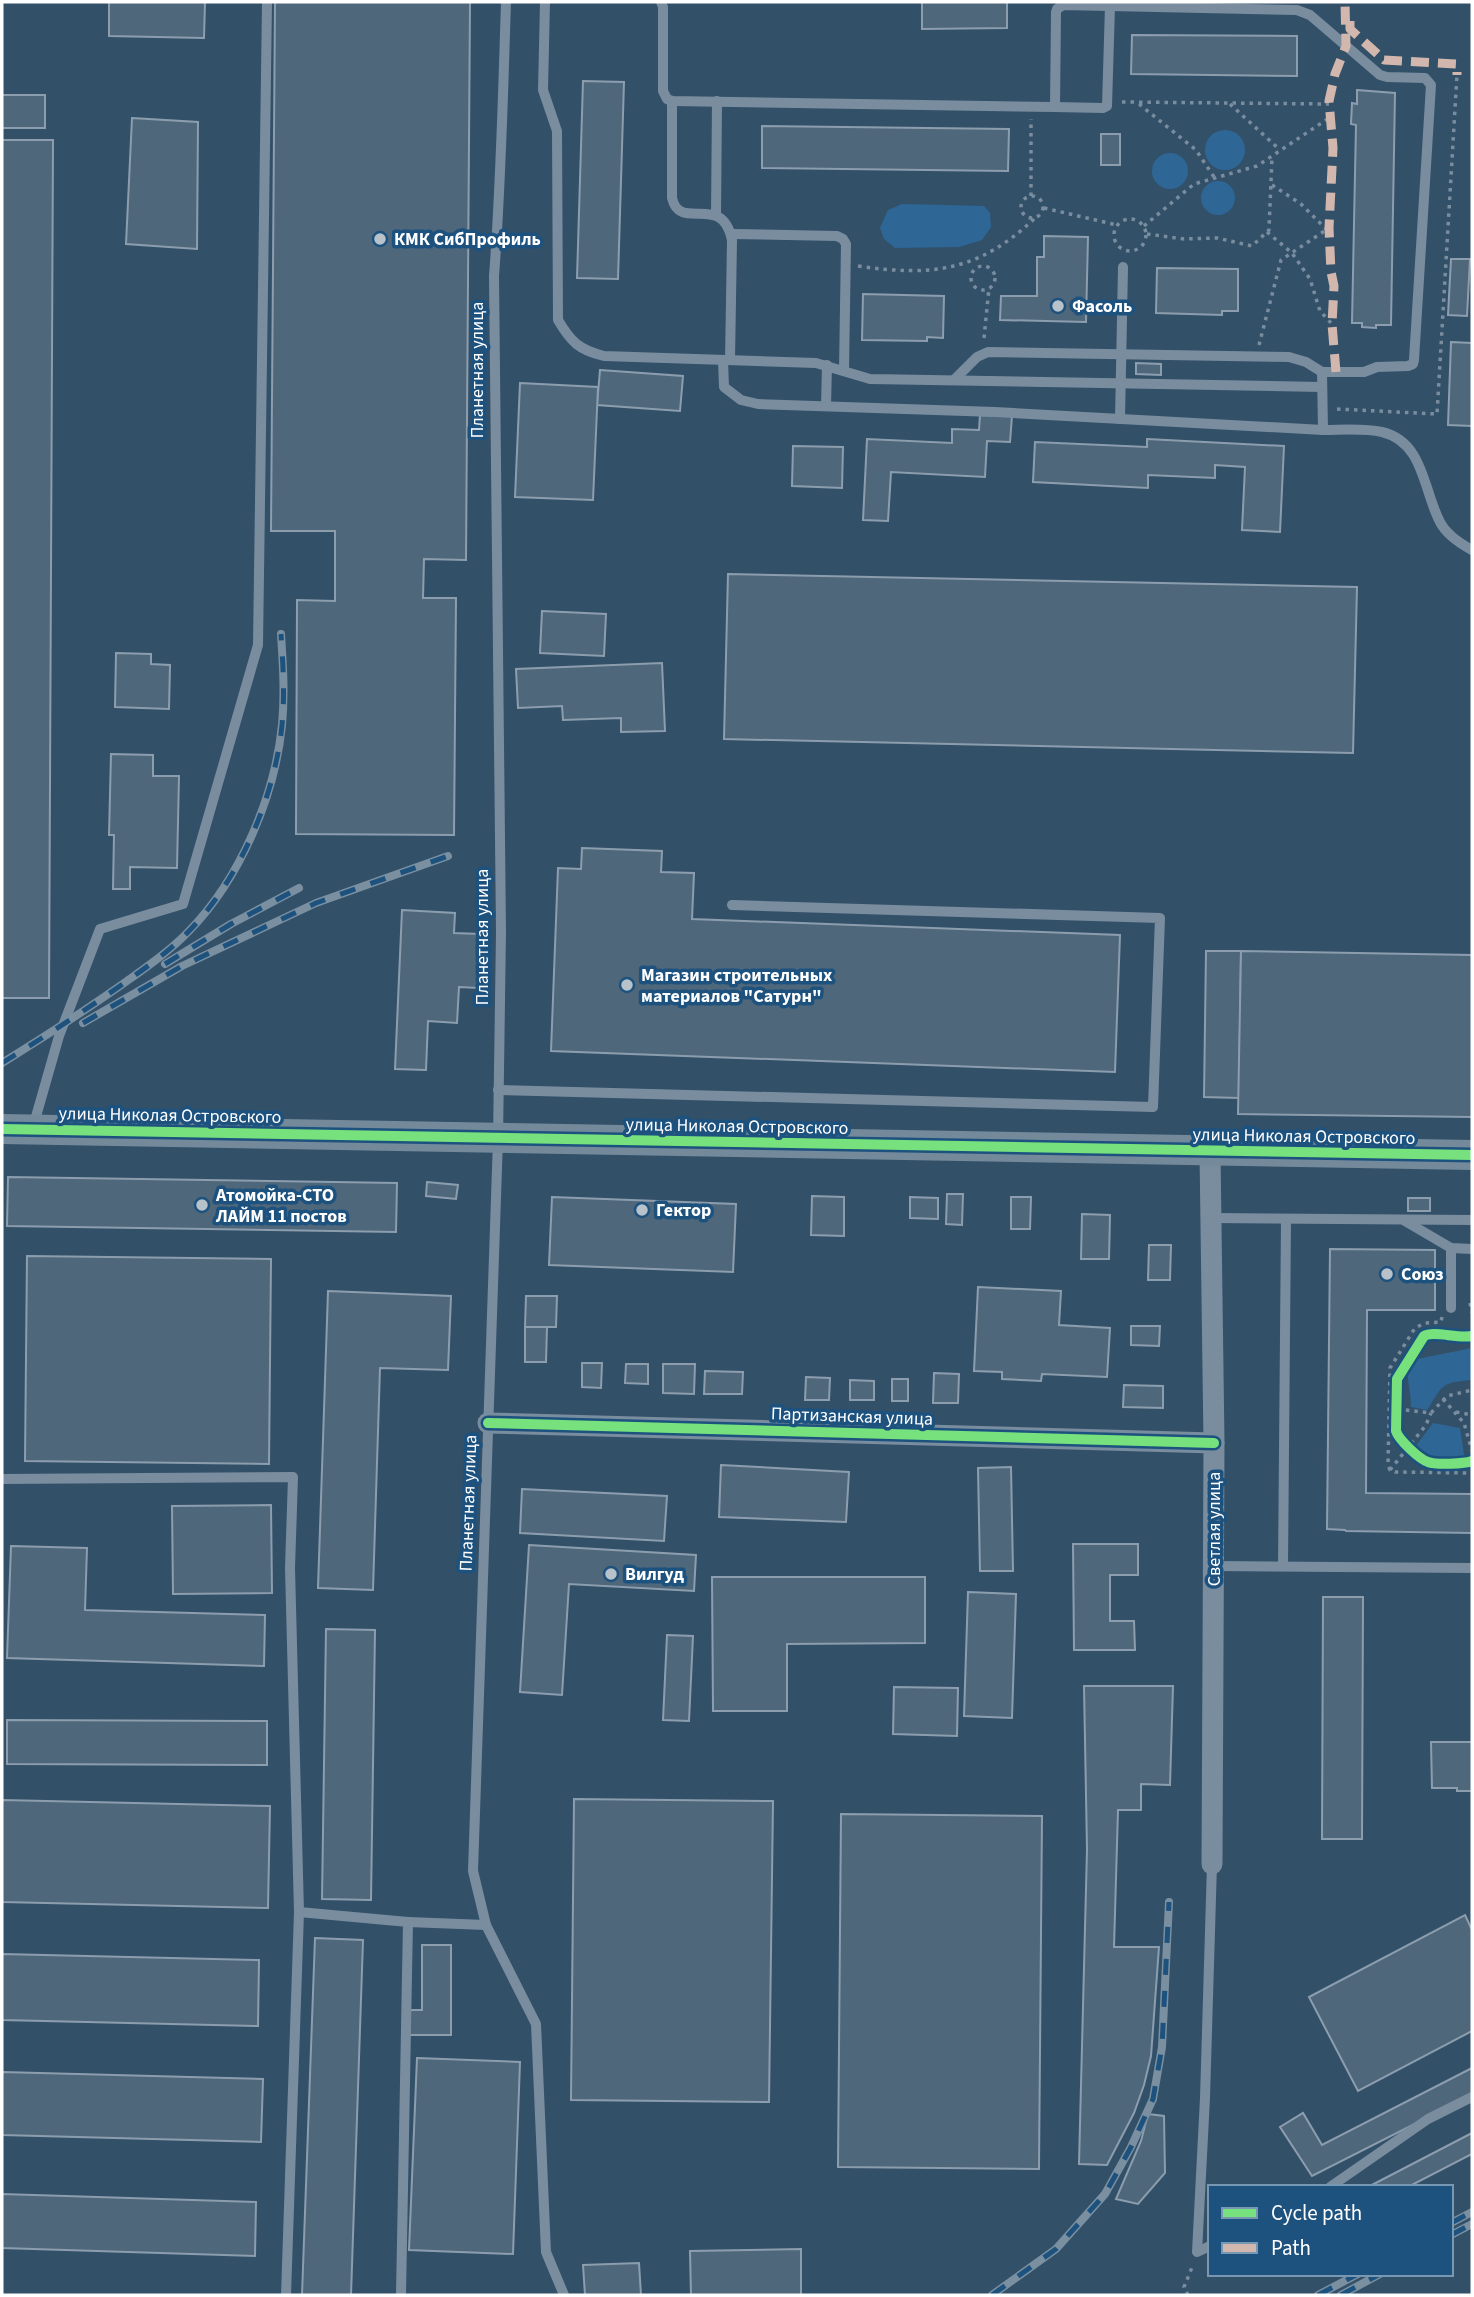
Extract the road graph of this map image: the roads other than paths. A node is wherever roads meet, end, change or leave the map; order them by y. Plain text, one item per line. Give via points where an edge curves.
1 (267, 2) edge
2 (506, 2) edge
3 (545, 2) edge
4 (661, 2) edge
5 (1110, 6) junction
6 (672, 101) junction
7 (717, 102) junction
8 (1055, 107) junction
9 (716, 215) junction
10 (731, 234) junction
11 (1123, 267) dead end
12 (1121, 354) junction
13 (727, 360) junction
14 (827, 365) junction
15 (844, 371) junction
16 (1322, 372) junction
17 (954, 380) junction
18 (1120, 384) junction
19 (1322, 387) junction
20 (826, 406) junction
21 (1120, 419) junction
22 (1323, 430) junction
23 (1472, 550) edge
24 (732, 905) dead end
25 (498, 1090) junction
26 (2, 1129) edge
27 (32, 1130) junction
28 (498, 1139) junction
29 (1210, 1152) junction
30 (1472, 1155) edge
31 (1211, 1218) junction
32 (1286, 1219) junction
33 (1402, 1220) junction
34 (1472, 1220) edge
35 (1451, 1248) junction
36 (1472, 1249) edge
37 (1451, 1308) road end
38 (488, 1423) junction
39 (1214, 1443) junction
40 (2, 1479) edge
41 (1214, 1566) junction
42 (1283, 1566) junction
43 (1472, 1568) edge
44 (1212, 1864) joint
45 (299, 1912) junction
46 (408, 1922) junction
47 (486, 1925) junction
48 (1472, 2097) edge
49 (1333, 2185) edge
50 (1208, 2247) edge
51 (286, 2295) edge
52 (401, 2295) edge
53 (564, 2295) edge

1 - 27 lane via 258,645 183,904 100,929 59,1036
2 - 25 lane, Планетная улица via 494,276
3 - 13 lane via 543,90 557,131 558,320 568,337 585,351 604,356
4 - 6 lane via 663,91
5 - 8 lane via 1063,5 1057,9
5 - 8 lane via 1107,106
5 - 16 lane via 1297,10 1310,15 1380,75 1429,81 1413,364 1381,366 1364,373
6 - 7 lane
6 - 9 lane via 673,206 684,213
7 - 8 lane
7 - 9 lane
9 - 10 lane
10 - 13 lane
10 - 15 lane via 843,239
11 - 12 lane
12 - 16 lane via 1297,358
12 - 17 lane via 982,354
12 - 18 lane
13 - 14 lane
13 - 20 lane via 724,387 741,400
14 - 15 lane
14 - 20 lane
15 - 17 lane via 870,379
16 - 19 lane
17 - 18 lane
18 - 19 lane
18 - 21 lane
19 - 22 lane
20 - 21 lane
21 - 22 lane
22 - 23 lane via 1381,432 1398,438 1413,452 1441,525
24 - 25 lane via 1160,918 1153,1107
25 - 28 lane, Планетная улица
26 - 27 street, улица Николая Островского
27 - 28 street, улица Николая Островского
28 - 29 street, улица Николая Островского
28 - 38 lane, Планетная улица
29 - 30 street, улица Николая Островского
29 - 31 street, Светлая улица
31 - 32 lane
31 - 39 street, Светлая улица
32 - 33 lane
32 - 42 lane
33 - 34 lane
33 - 35 lane
35 - 36 lane
35 - 37 lane
38 - 39 street, Партизанская улица
38 - 47 lane, Планетная улица via 473,1871
39 - 41 street, Светлая улица
40 - 45 lane via 293,1477 290,1568
41 - 42 lane
41 - 44 street, Светлая улица
42 - 43 lane
44 - 50 lane via 1197,2252
45 - 46 lane
45 - 51 lane
46 - 47 lane
46 - 52 lane
47 - 53 lane, Планетная улица via 536,2024 546,2252
48 - 49 lane via 1428,2119

